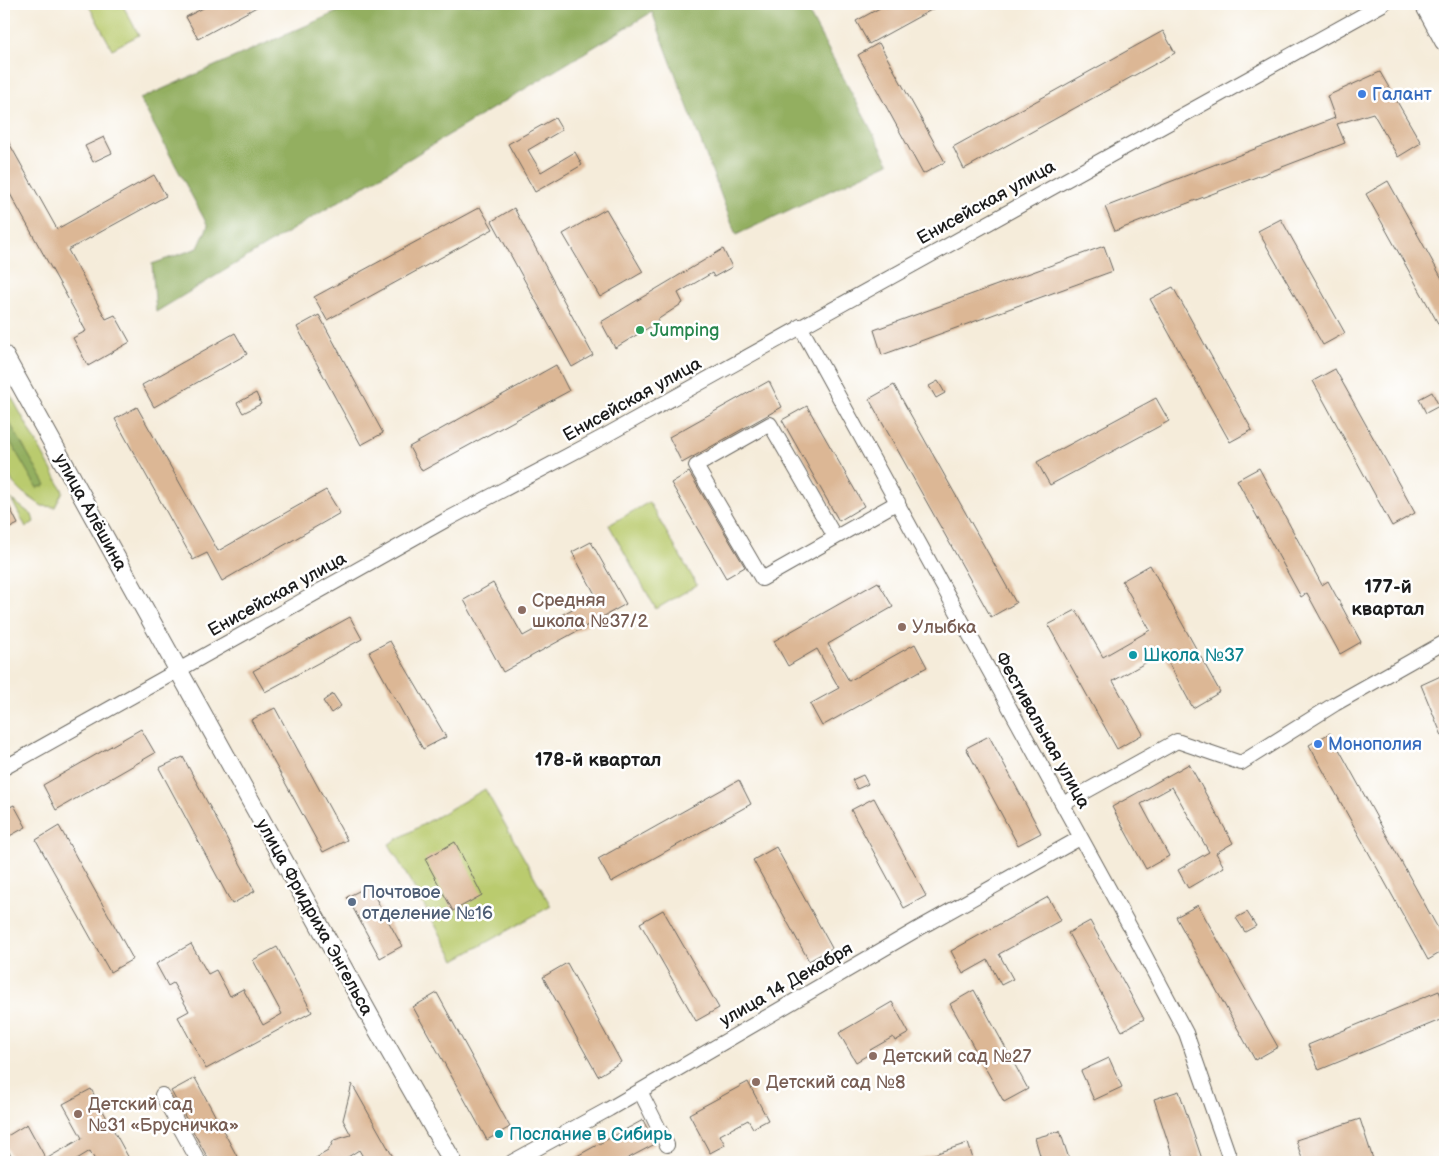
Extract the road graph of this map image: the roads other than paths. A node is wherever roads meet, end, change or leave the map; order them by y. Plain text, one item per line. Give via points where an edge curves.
1 (1383, 4) edge
2 (1425, 4) edge
3 (1445, 41) edge
4 (800, 326) junction
5 (4, 355) edge
6 (898, 502) junction
7 (835, 537) junction
8 (1445, 642) edge
9 (179, 670) junction
10 (4, 768) edge
11 (1063, 804) junction
12 (1080, 838) junction
13 (640, 1091) junction
14 (162, 1096) dead end
15 (667, 1145) dead end
16 (199, 1162) edge
17 (453, 1162) edge
18 (512, 1162) edge
19 (1231, 1162) edge

1 - 4 street, Енисейская улица
2 - 3 main road
4 - 6 street, Фестивальная улица
4 - 9 street, Енисейская улица
5 - 9 street, улица Алёшина
6 - 7 street
6 - 11 street, Фестивальная улица
7 - 7 street via 762,580 696,466 770,424
8 - 11 street via 1241,762 1177,741
9 - 10 street, Енисейская улица
9 - 17 street, улица Фридриха Энгельса
11 - 12 street, Фестивальная улица
12 - 13 street, улица 14 Декабря
12 - 19 street, Фестивальная улица via 1186,1033
13 - 15 street
13 - 18 street, улица 14 Декабря
14 - 16 street

